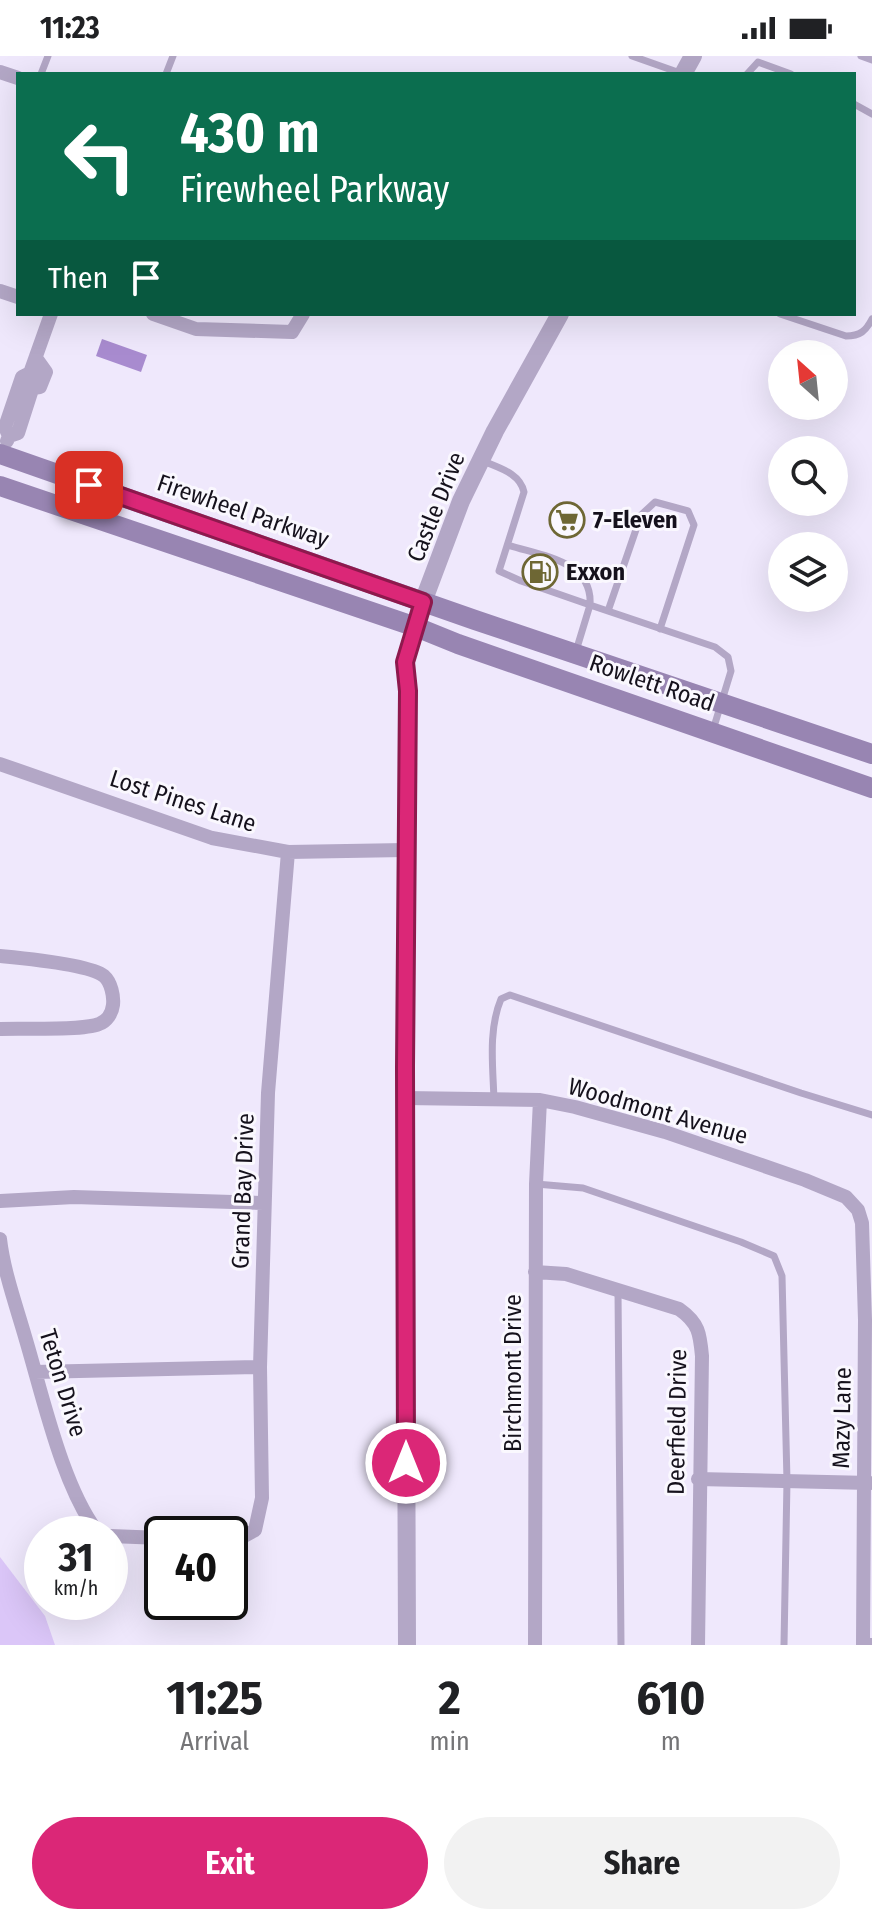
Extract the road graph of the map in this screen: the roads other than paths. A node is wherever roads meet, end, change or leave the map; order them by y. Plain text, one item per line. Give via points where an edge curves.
1 (632, 56) edge
2 (861, 56) edge
3 (872, 60) edge
4 (677, 72) edge
5 (749, 72) edge
6 (786, 72) edge
7 (50, 316) edge
8 (302, 316) edge
9 (559, 316) edge
10 (786, 316) edge
11 (176, 318) edge
12 (872, 319) edge
13 (3, 448) edge
14 (480, 460) junction
15 (0, 479) edge
16 (0, 486) edge
17 (118, 495) junction
18 (508, 545) junction
19 (524, 572) dead end
20 (521, 581) junction
21 (552, 582) dead end
22 (549, 592) junction
23 (423, 602) junction
24 (590, 605) junction
25 (608, 611) junction
26 (416, 627) junction
27 (660, 629) junction
28 (575, 654) junction
29 (722, 704) junction
30 (712, 732) junction
31 (872, 754) edge
32 (0, 764) edge
33 (866, 786) edge
34 (405, 850) junction
35 (288, 852) junction
36 (0, 956) edge
37 (0, 1029) edge
38 (405, 1098) junction
39 (494, 1100) junction
40 (540, 1100) junction
41 (872, 1115) edge
42 (536, 1184) junction
43 (846, 1197) joint
44 (0, 1201) edge
45 (263, 1203) junction
46 (867, 1236) edge
47 (0, 1239) edge
48 (535, 1272) junction
49 (618, 1289) junction
50 (869, 1320) edge
51 (260, 1367) junction
52 (35, 1372) junction
53 (868, 1397) edge
54 (698, 1479) junction
55 (787, 1481) junction
56 (868, 1482) edge
57 (87, 1516) edge
58 (248, 1534) edge
59 (868, 1560) edge
60 (407, 1645) edge
61 (535, 1645) edge
62 (621, 1645) edge
63 (698, 1645) edge
64 (784, 1645) edge
65 (863, 1645) edge
66 (872, 1645) edge

1 - 4 lane
2 - 3 lane
5 - 6 lane via 758,62
7 - 13 street via 32,381 22,377
8 - 11 street via 292,332 196,329
9 - 14 street, Castle Drive
10 - 12 lane via 846,336 864,331
13 - 17 main road, Firewheel Parkway
14 - 18 lane via 522,482 524,492
14 - 23 street, Castle Drive
15 - 17 main road via 14,473
16 - 26 main road
17 - 23 main road, Firewheel Parkway
18 - 20 lane via 499,571
18 - 24 lane via 582,574 591,591
19 - 20 lane
20 - 22 lane via 536,581
21 - 22 lane
22 - 24 lane
23 - 26 street, Castle Drive
23 - 28 main road, Rowlett Road
24 - 25 lane
24 - 28 lane
25 - 27 lane
25 - 27 lane via 641,515 655,502 688,511 694,525
26 - 30 main road, Rowlett Road
26 - 34 street, Castle Drive via 405,662
27 - 29 lane via 715,647 728,657 731,671
28 - 29 main road, Rowlett Road
29 - 30 lane
29 - 31 main road, Rowlett Road
30 - 33 main road, Rowlett Road
31 - 33 main road
32 - 35 street, Lost Pines Lane via 212,838
34 - 35 street, Lost Pines Lane
34 - 38 street, Castle Drive
35 - 45 street, Grand Bay Drive
36 - 37 street via 104,976 114,1003 101,1024
38 - 39 street, Woodmont Avenue
38 - 60 street, Castle Drive
39 - 40 street, Woodmont Avenue
39 - 41 lane via 496,1013 501,999 510,995
40 - 42 street, Birchmont Drive
40 - 43 street, Woodmont Avenue via 665,1132
42 - 48 street, Birchmont Drive
42 - 55 lane via 583,1188 774,1256 782,1276
43 - 46 street, Mazy Lane via 858,1210
44 - 45 street via 74,1197
45 - 51 street, Grand Bay Drive
46 - 50 street, Mazy Lane
47 - 52 street, Teton Drive
48 - 49 street, Deerfield Drive via 566,1274
48 - 61 street, Birchmont Drive
49 - 54 street, Deerfield Drive via 679,1309 700,1331
49 - 62 lane
50 - 53 street, Mazy Lane
51 - 52 street
51 - 58 street, Grand Bay Drive via 262,1498 255,1530
52 - 57 street, Teton Drive via 68,1477
53 - 56 street, Mazy Lane
54 - 55 street
54 - 63 street, Deerfield Drive
55 - 56 street
55 - 64 lane
56 - 59 street, Mazy Lane
59 - 65 street, Mazy Lane
65 - 66 street

